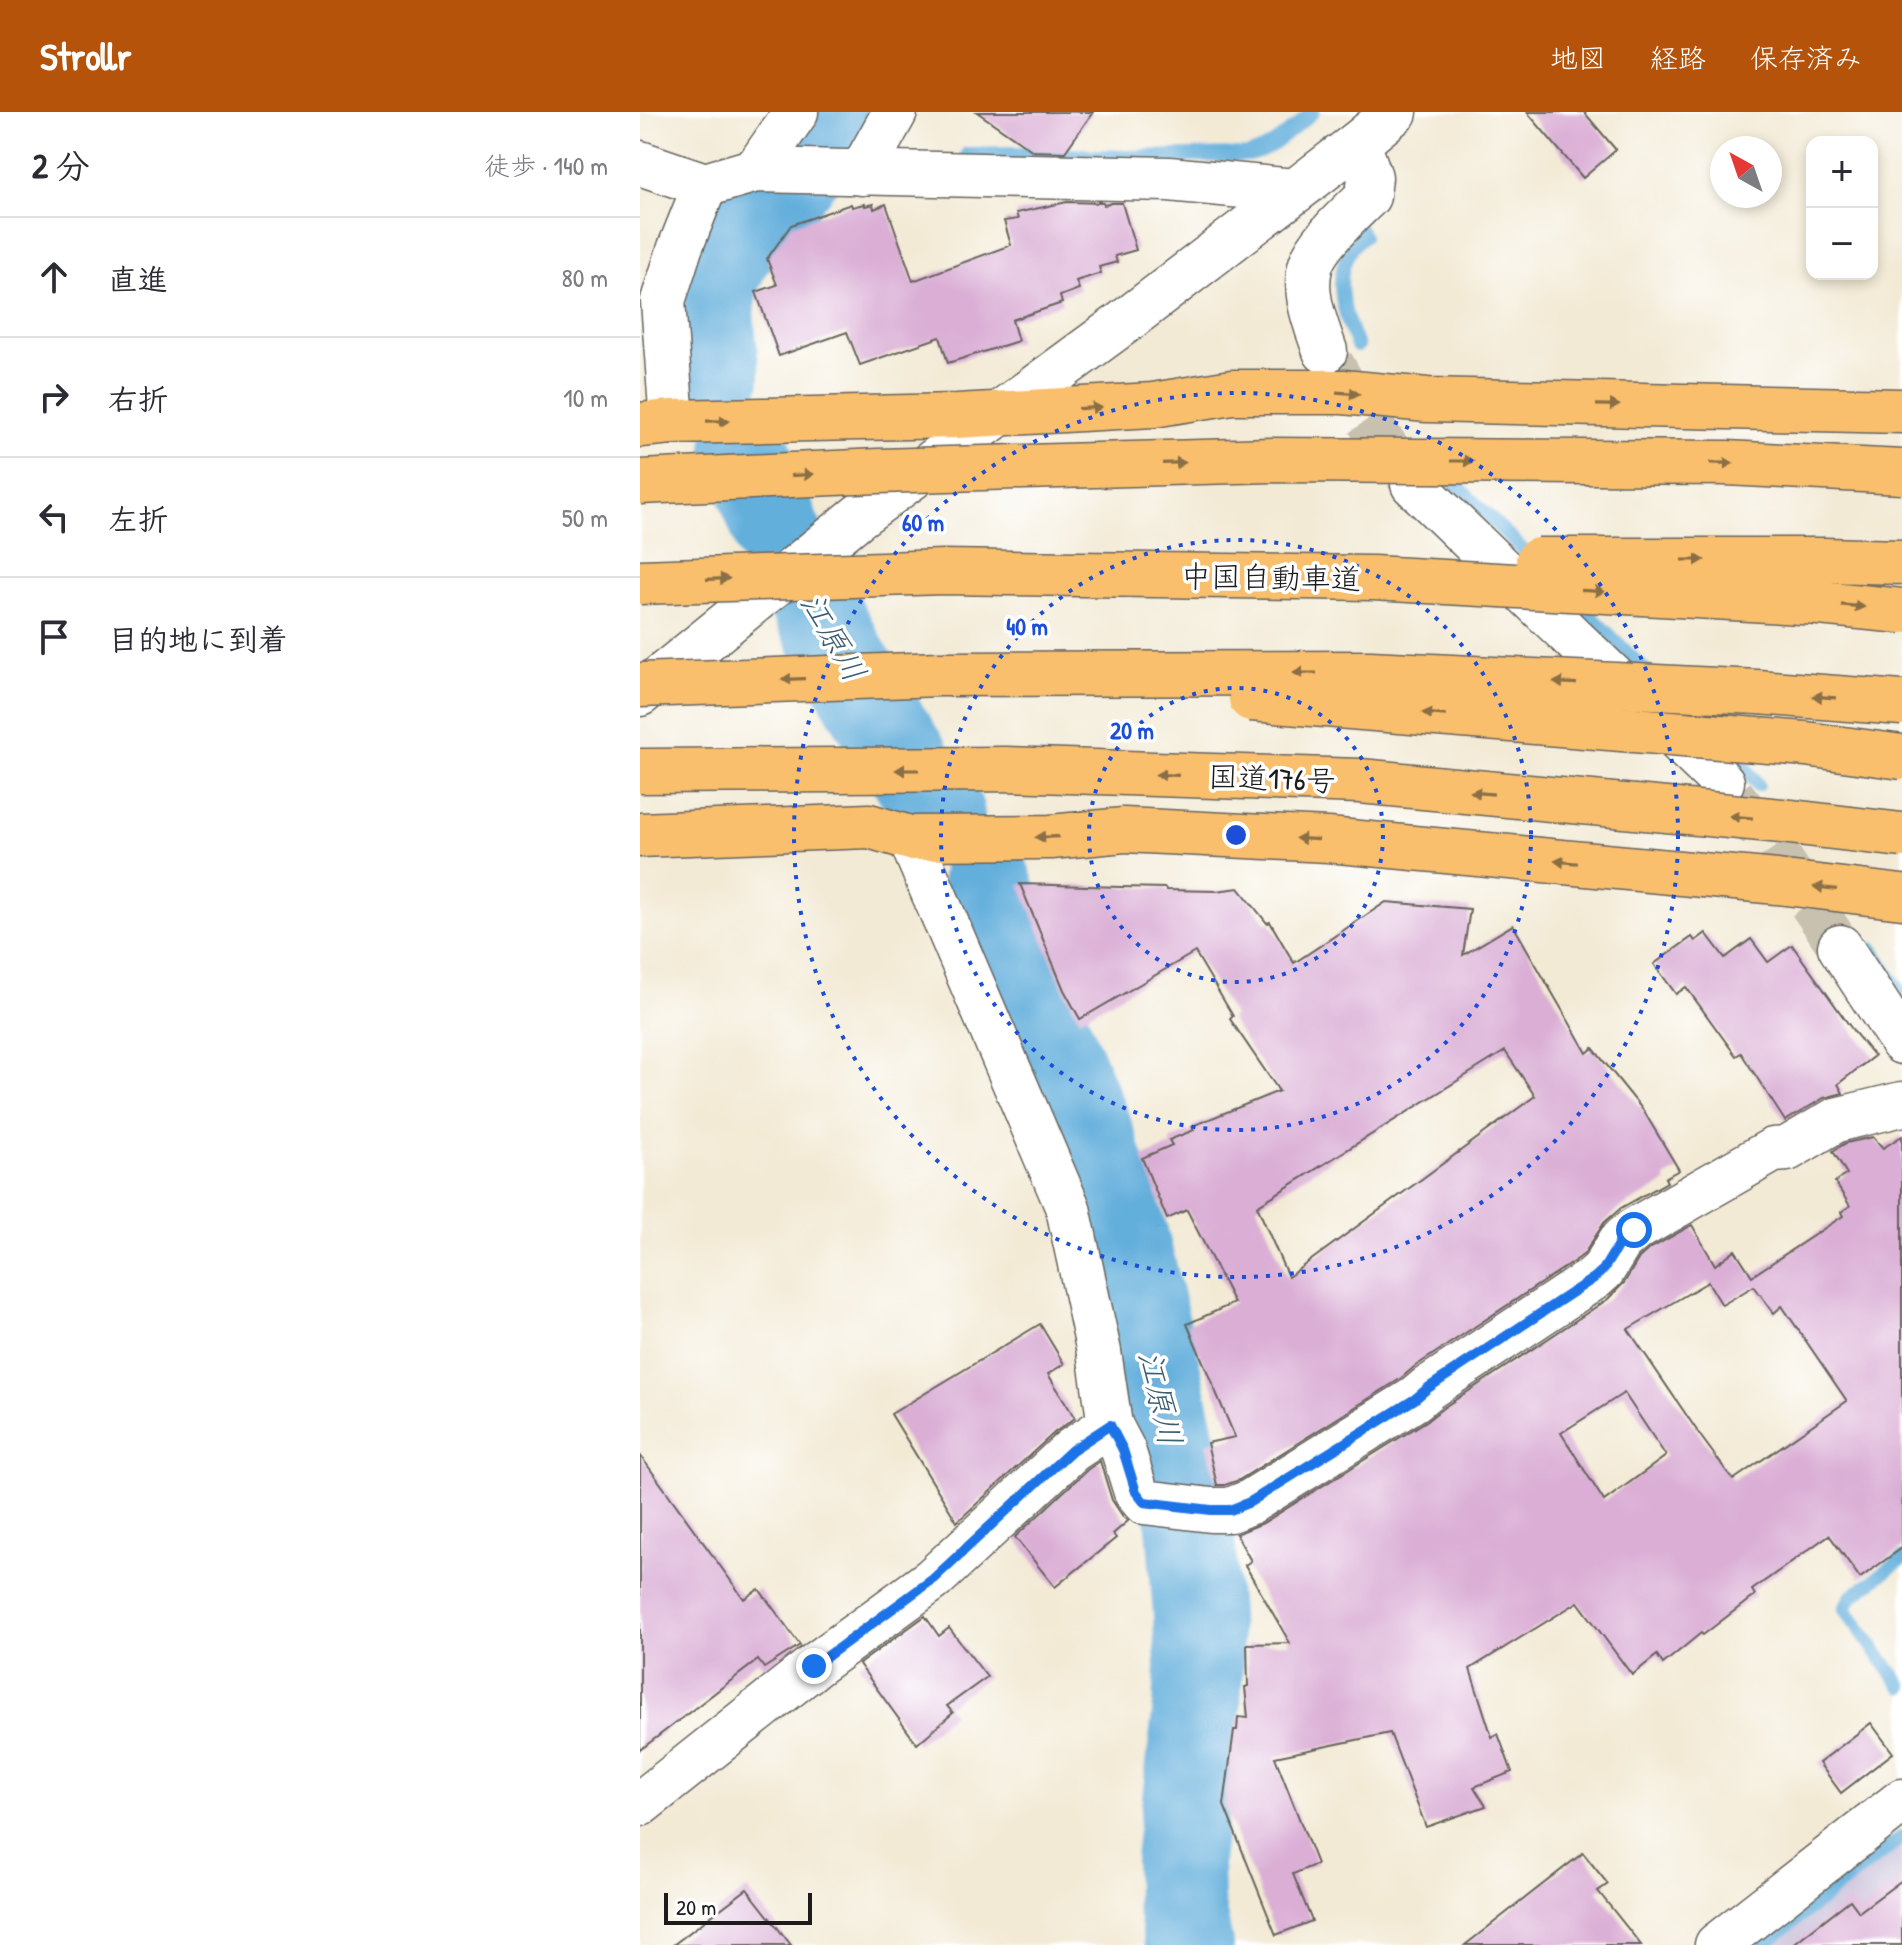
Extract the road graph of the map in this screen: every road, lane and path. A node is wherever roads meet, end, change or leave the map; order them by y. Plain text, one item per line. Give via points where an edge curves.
1 (796, 112) edge
2 (895, 112) edge
3 (1395, 112) edge
4 (1358, 143) junction
5 (640, 163) edge
6 (759, 170) junction
7 (845, 173) junction
8 (705, 185) junction
9 (1295, 191) junction
10 (1325, 351) tunnel mouth
11 (1902, 411) edge
12 (1000, 413) junction
13 (656, 424) edge
14 (1902, 472) edge
15 (640, 482) edge
16 (1413, 484) tunnel mouth
17 (1902, 562) edge
18 (943, 572) junction
19 (640, 582) edge
20 (1902, 611) edge
21 (940, 674) junction
22 (640, 685) edge
23 (640, 694) edge
24 (1902, 703) edge
25 (1902, 757) edge
26 (640, 771) edge
27 (1722, 782) tunnel mouth
28 (640, 835) edge
29 (1902, 835) edge
30 (910, 838) junction
31 (1902, 897) edge
32 (1840, 947) tunnel mouth
33 (1902, 1042) edge
34 (1902, 1104) edge
35 (1110, 1425) junction
36 (1902, 1801) edge
37 (640, 1804) edge
38 (1717, 1945) edge

1 - 6 street
2 - 7 street
3 - 4 street
4 - 9 street
4 - 10 street via 1370,177 1368,196 1326,239 1311,264 1312,314
5 - 8 street
6 - 7 street
6 - 8 street
7 - 9 street via 1169,179
8 - 13 street via 663,301
9 - 12 street
12 -> 11 highway via 1153,405 1232,392
13 -> 12 highway
12 - 23 street via 858,517
15 -> 14 highway, bridge via 1272,460 1727,463
16 - 27 street
18 -> 17 highway, bridge via 1448,560
19 -> 18 highway, 中国自動車道, bridge
18 -> 20 highway, 中国自動車道, bridge via 1373,578
21 -> 22 highway, bridge
24 -> 21 highway, bridge via 1370,673
25 -> 21 highway, bridge via 1790,743
29 -> 26 highway, 国道176号, bridge via 1360,781 1006,769
28 - 30 highway via 869,826
31 -> 30 highway via 1328,840 1124,830 1051,837
30 - 35 street via 1068,1208
32 - 33 street
34 - 35 street via 1836,1120 1634,1230 1594,1278 1250,1502 1211,1510 1144,1502
35 - 37 street via 1072,1450 933,1579
36 - 38 street

